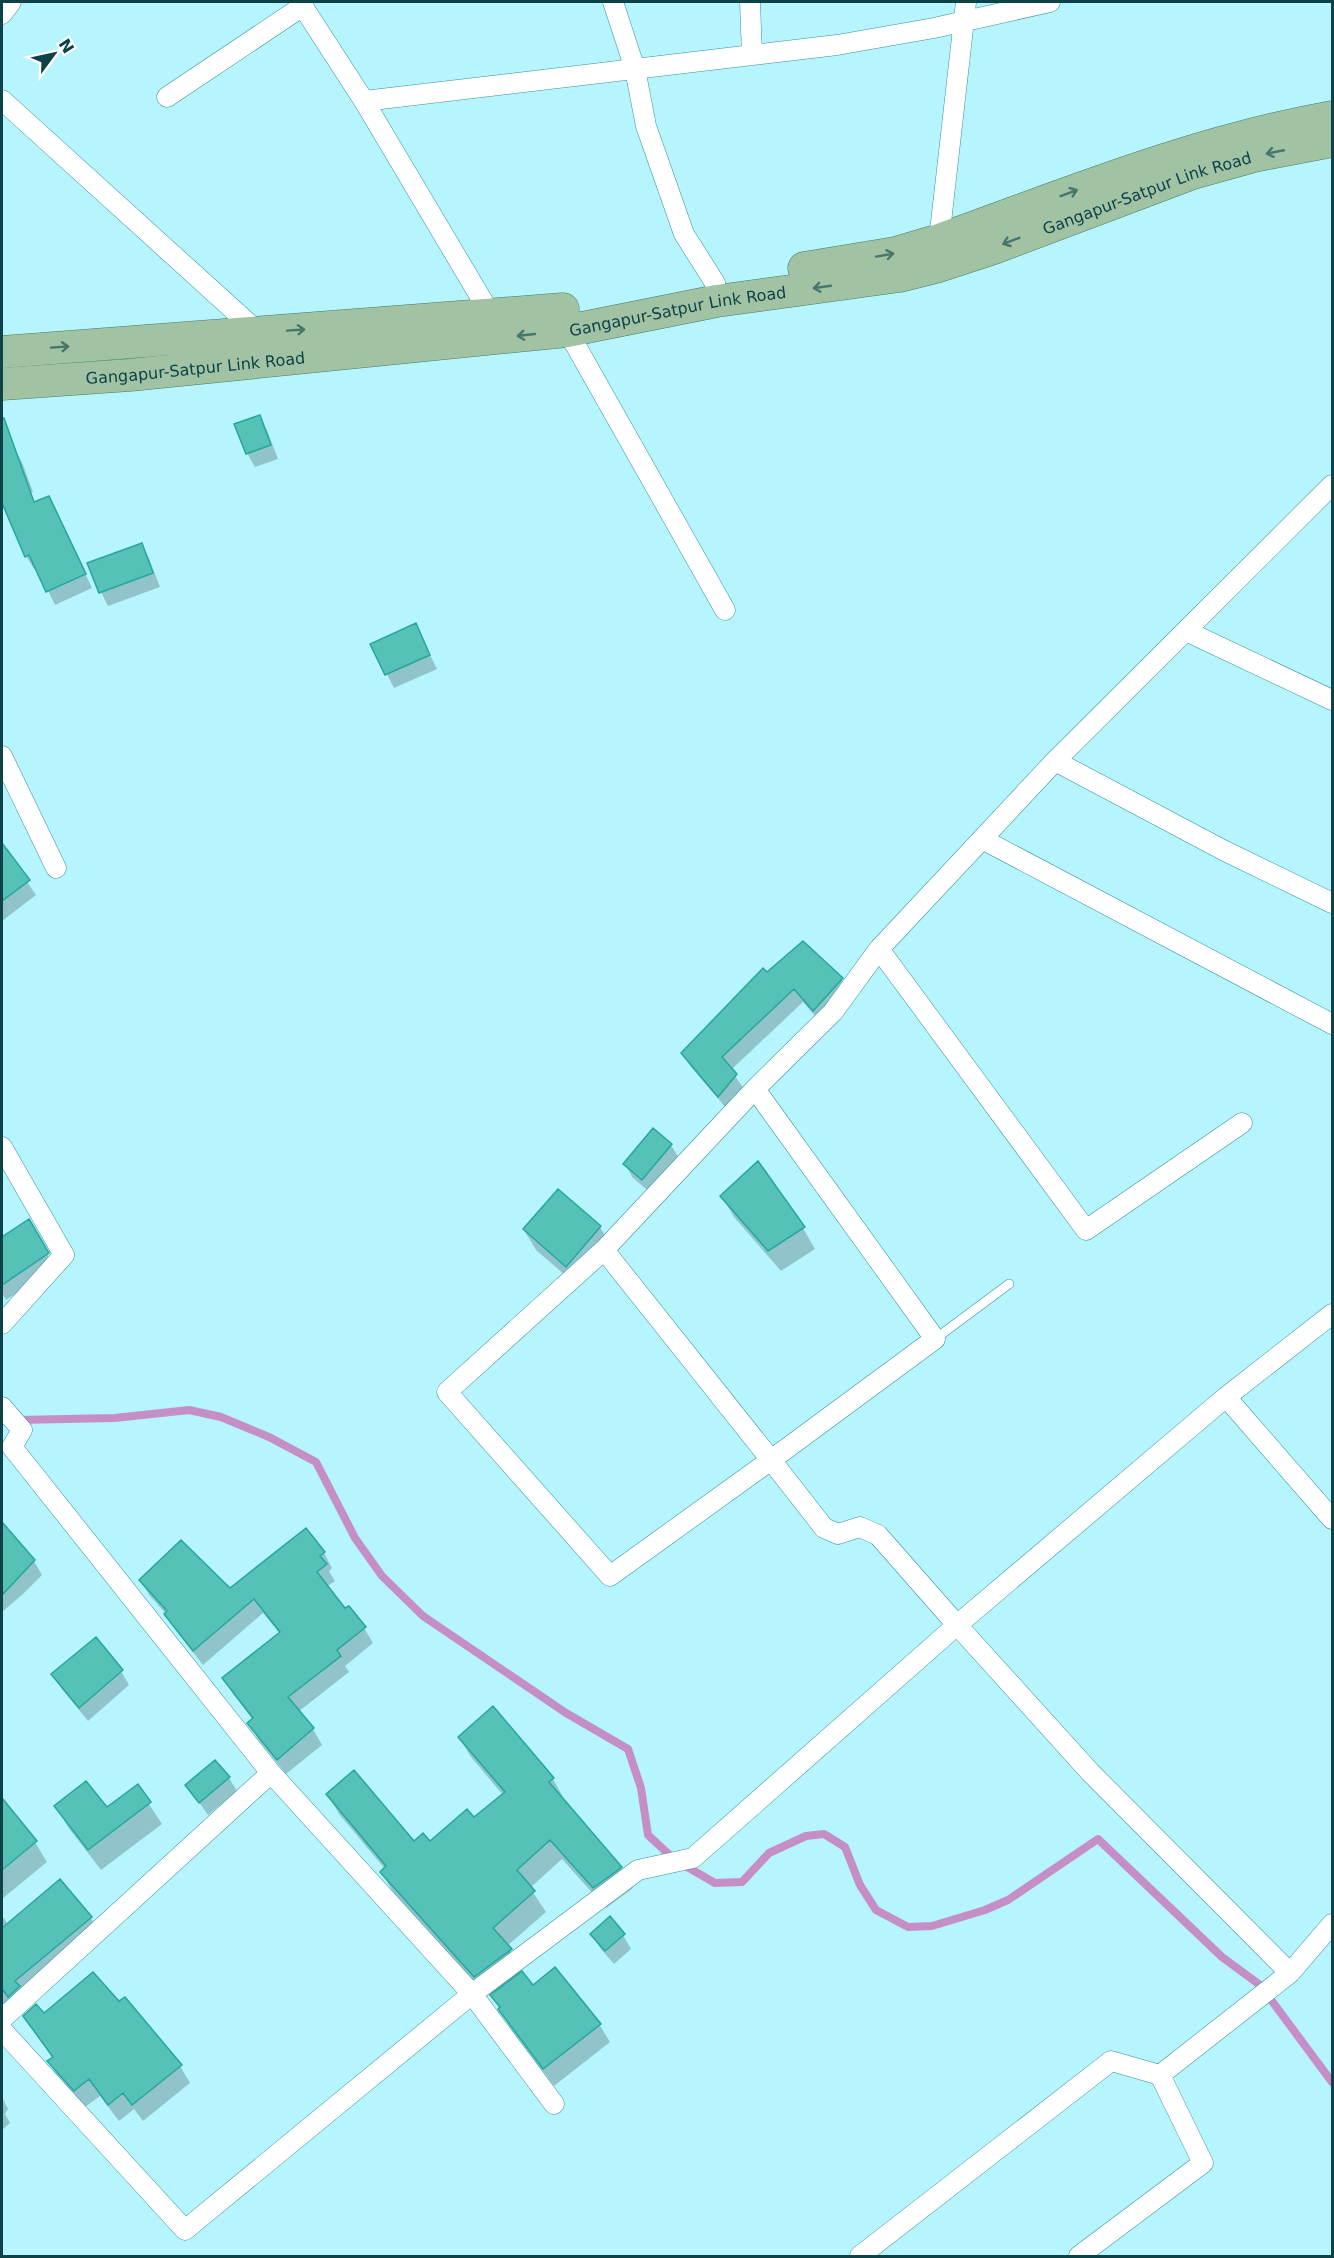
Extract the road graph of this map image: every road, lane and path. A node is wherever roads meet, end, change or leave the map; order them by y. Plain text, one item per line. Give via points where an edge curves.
1 (11, 2) edge
2 (613, 2) edge
3 (750, 2) edge
4 (966, 2) edge
5 (1050, 2) edge
6 (302, 4) edge
7 (2, 14) edge
8 (963, 21) junction
9 (752, 55) junction
10 (635, 69) junction
11 (167, 97) dead end
12 (2, 100) edge
13 (364, 101) junction
14 (1332, 117) edge
15 (1332, 141) edge
16 (939, 240) junction
17 (716, 292) junction
18 (491, 315) junction
19 (561, 320) junction
20 (259, 333) junction
21 (6, 347) edge
22 (10, 384) edge
23 (1332, 485) edge
24 (725, 610) dead end
25 (1186, 631) junction
26 (1332, 700) edge
27 (2, 756) edge
28 (1055, 761) junction
29 (982, 839) junction
30 (56, 868) dead end
31 (1332, 903) edge
32 (879, 949) junction
33 (1332, 1024) edge
34 (755, 1089) junction
35 (1242, 1123) dead end
36 (2, 1147) edge
37 (604, 1250) junction
38 (1009, 1284) dead end
39 (1332, 1314) edge
40 (2, 1324) edge
41 (935, 1339) junction
42 (1226, 1397) junction
43 (4, 1409) edge
44 (7, 1452) edge
45 (771, 1460) junction
46 (1332, 1519) edge
47 (957, 1625) junction
48 (271, 1773) junction
49 (1332, 1924) edge
50 (1282, 1979) junction
51 (472, 1994) junction
52 (2, 2019) edge
53 (2, 2030) edge
54 (1160, 2075) junction
55 (554, 2104) dead end
56 (860, 2256) edge
57 (1079, 2256) edge

1 - 7 street
2 - 10 street
3 - 9 street
4 - 8 street
5 - 8 street
6 - 11 street
6 - 13 street
8 - 9 street via 837,45
8 - 16 street
9 - 10 street
10 - 13 street
10 - 17 street via 646,126 684,234
12 - 20 street
13 - 18 street
16 -> 14 main road, Gangapur-Satpur Link Road via 1203,146
15 -> 17 main road, Gangapur-Satpur Link Road via 1193,173 936,267 900,276
17 -> 16 main road, Gangapur-Satpur Link Road
17 - 19 main road, Gangapur-Satpur Link Road
18 - 19 main road, Gangapur-Satpur Link Road
20 -> 18 main road, Gangapur-Satpur Link Road
19 -> 22 main road, Gangapur-Satpur Link Road via 130,375
19 - 24 street
21 -> 20 main road, Gangapur-Satpur Link Road
21 - 22 street
23 - 25 street
25 - 26 street
25 - 28 street
27 - 30 street
28 - 29 street
28 - 31 street
29 - 32 street
29 - 33 street
32 - 34 street via 833,1012
32 - 35 street via 1086,1230
34 - 37 street
34 - 41 street
36 - 40 street via 64,1255
37 - 45 street
37 - 45 street via 447,1392 610,1576
38 - 41 lane
39 - 42 street
41 - 45 street
42 - 46 street
42 - 47 street
43 - 44 street via 22,1430
44 - 48 street
45 - 47 street via 824,1528 838,1534 860,1527 878,1535
47 - 50 street
47 - 51 street via 693,1858 638,1870
48 - 51 street
48 - 52 street
49 - 50 street
50 - 54 street
51 - 53 street via 185,2230
51 - 55 street
54 - 56 street via 1112,2061
54 - 57 street via 1203,2163

